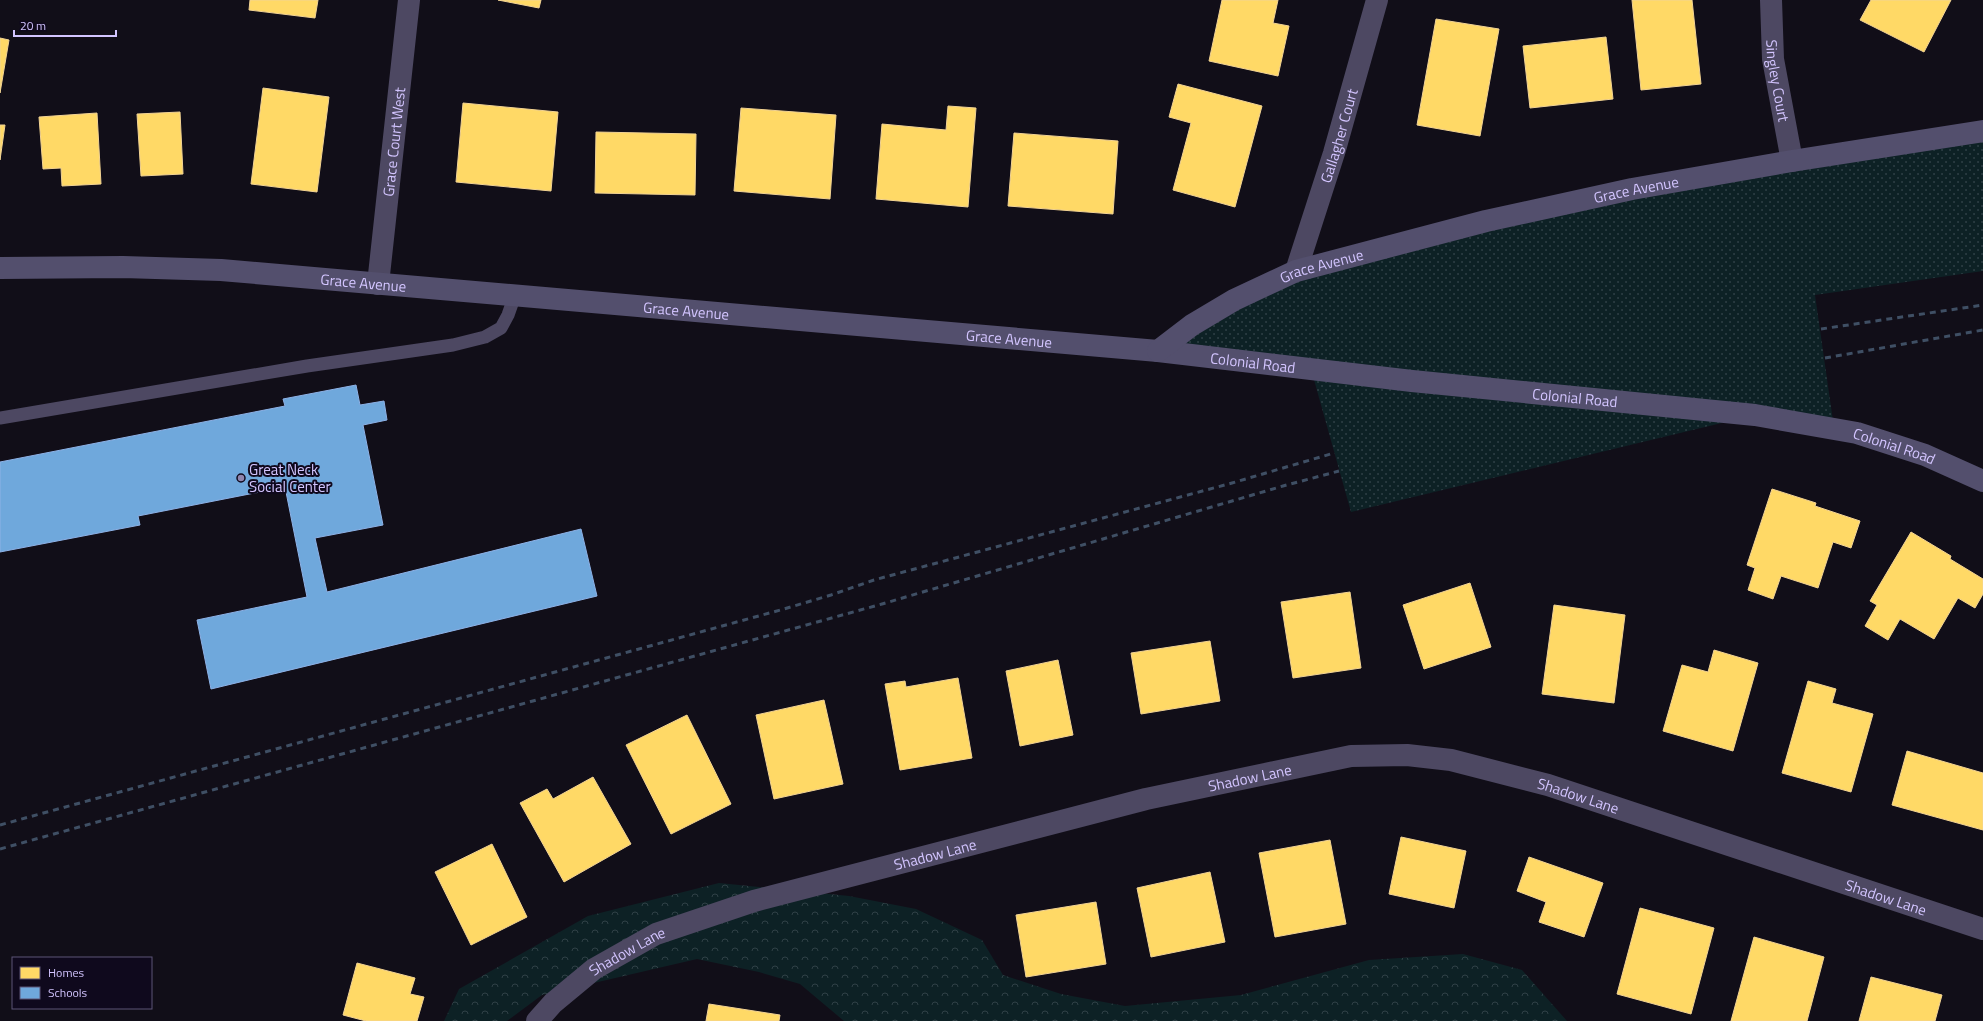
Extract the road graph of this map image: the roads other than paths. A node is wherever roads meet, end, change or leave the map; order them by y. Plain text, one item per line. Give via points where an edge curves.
1 (409, 0) edge
2 (1377, 0) edge
3 (1770, 0) edge
4 (1983, 131) edge
5 (1792, 161) junction
6 (0, 268) edge
7 (1296, 271) junction
8 (378, 284) junction
9 (515, 295) junction
10 (1158, 351) junction
11 (0, 418) edge
12 (1983, 481) edge
13 (1983, 929) edge
14 (537, 1021) edge

1 - 8 street, Grace Court West
2 - 7 street, Gallagher Court via 1334,153
3 - 5 street, Singley Court via 1773,59
4 - 5 street, Grace Avenue
5 - 7 street, Grace Avenue via 1632,189 1486,221
6 - 8 street, Grace Avenue via 123,267 220,270
7 - 10 street, Grace Avenue via 1234,300 1192,325
8 - 9 street, Grace Avenue
9 - 10 street, Grace Avenue
9 - 11 lane via 501,328 485,337 453,345 307,366
10 - 12 street, Colonial Road via 1412,381 1755,415 1858,433 1925,455
13 - 14 street, Shadow Lane via 1548,785 1451,760 1407,755 1351,756 1146,799 754,901 656,934 594,969 553,1003

